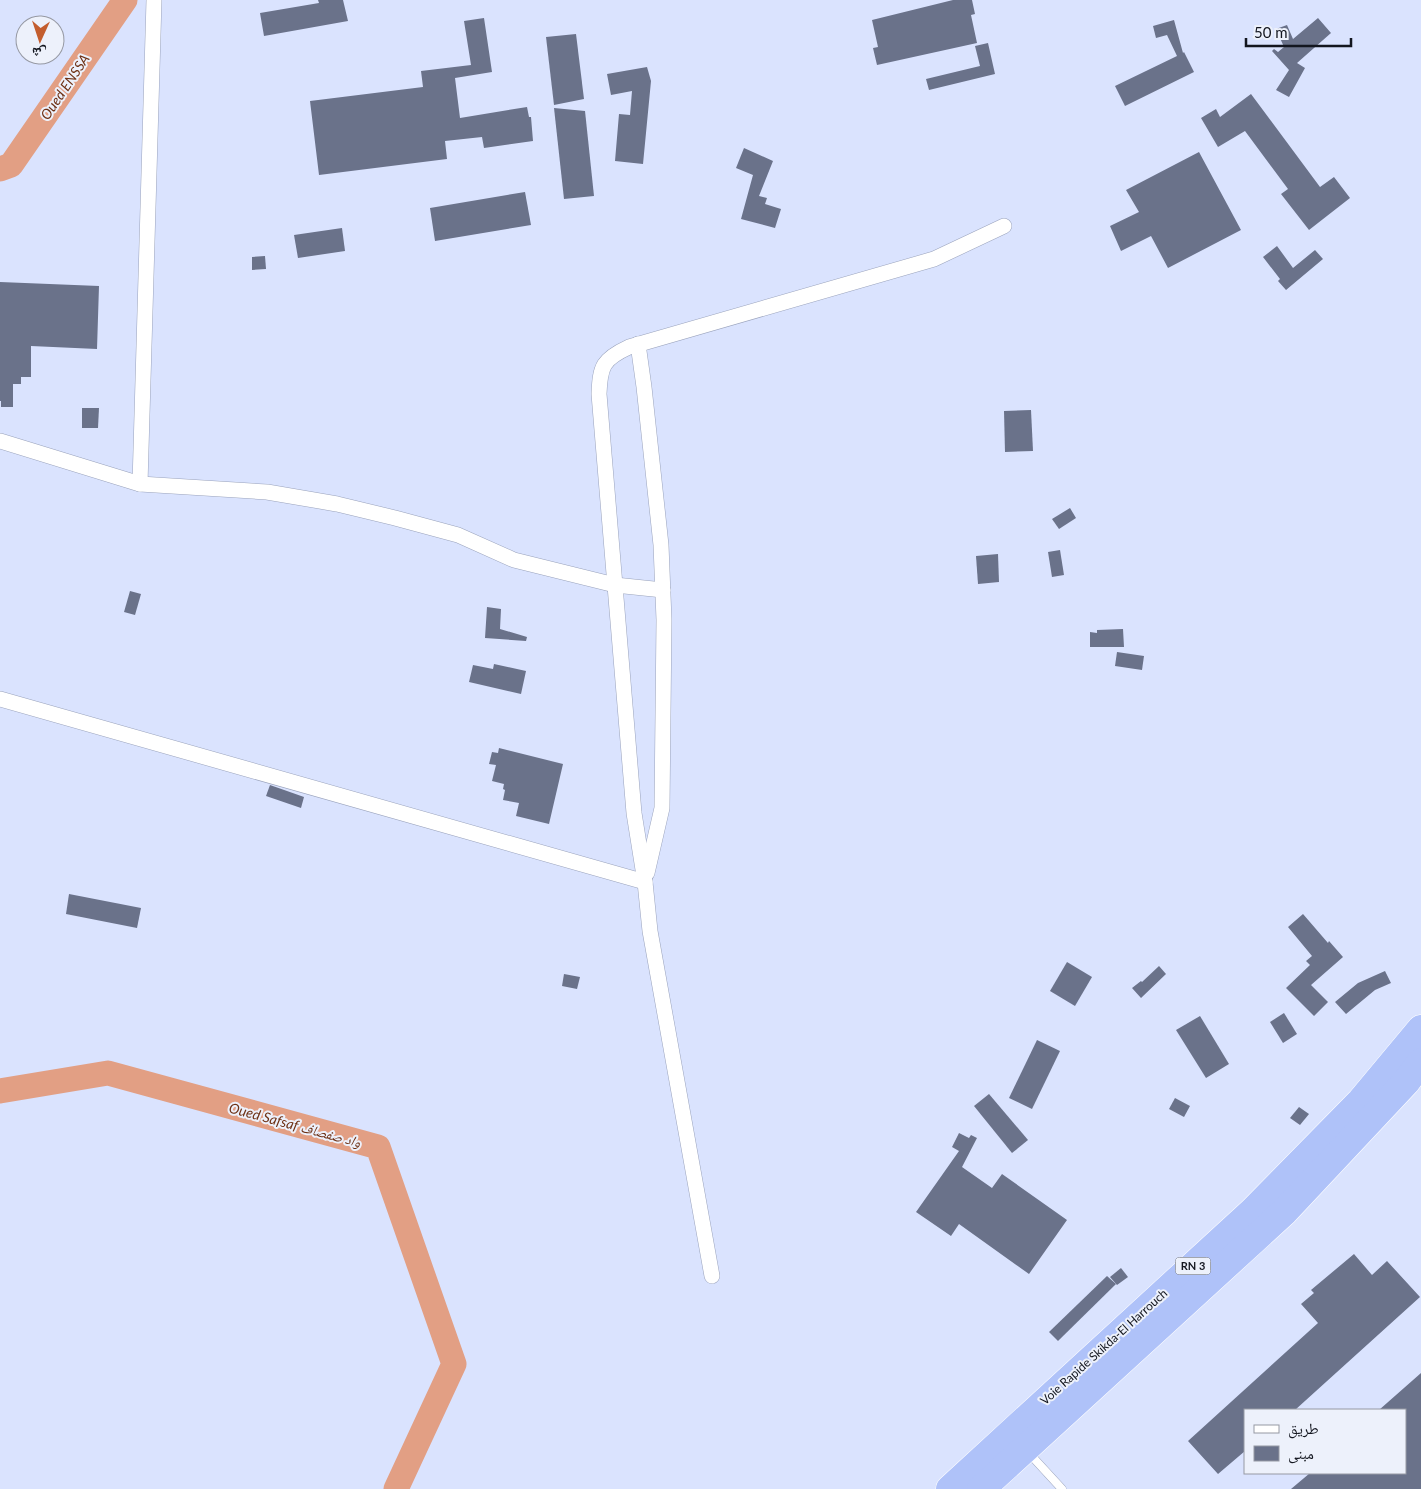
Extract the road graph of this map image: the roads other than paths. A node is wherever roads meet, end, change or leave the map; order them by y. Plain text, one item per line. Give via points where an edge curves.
1 (154, 0) edge
2 (1004, 226) dead end
3 (638, 344) junction
4 (0, 441) edge
5 (140, 484) junction
6 (615, 585) junction
7 (663, 590) junction
8 (0, 699) edge
9 (645, 882) junction
10 (1421, 1029) edge
11 (1421, 1062) edge
12 (1421, 1078) edge
13 (1374, 1116) junction
14 (712, 1276) dead end
15 (1025, 1449) junction
16 (950, 1489) edge
17 (981, 1489) edge
18 (1062, 1489) edge

1 - 5 street
2 - 3 street via 934,259
3 - 6 street via 613,354 600,374
3 - 7 street via 660,535
4 - 5 street
5 - 6 street via 267,492 337,504 458,535 514,560
6 - 7 street
6 - 9 street via 634,812
7 - 9 street via 662,808
8 - 9 street
9 - 14 street via 650,931
10 - 16 highway, Voie Rapide Skikda-El Harrouch / RN 3 via 1361,1101 1254,1211
11 - 13 highway, Voie Rapide Skikda-El Harrouch / RN 3
12 - 13 highway
13 - 15 highway, Voie Rapide Skikda-El Harrouch / RN 3 via 1284,1212
15 - 17 highway, Voie Rapide Skikda-El Harrouch / RN 3
15 - 18 lane

